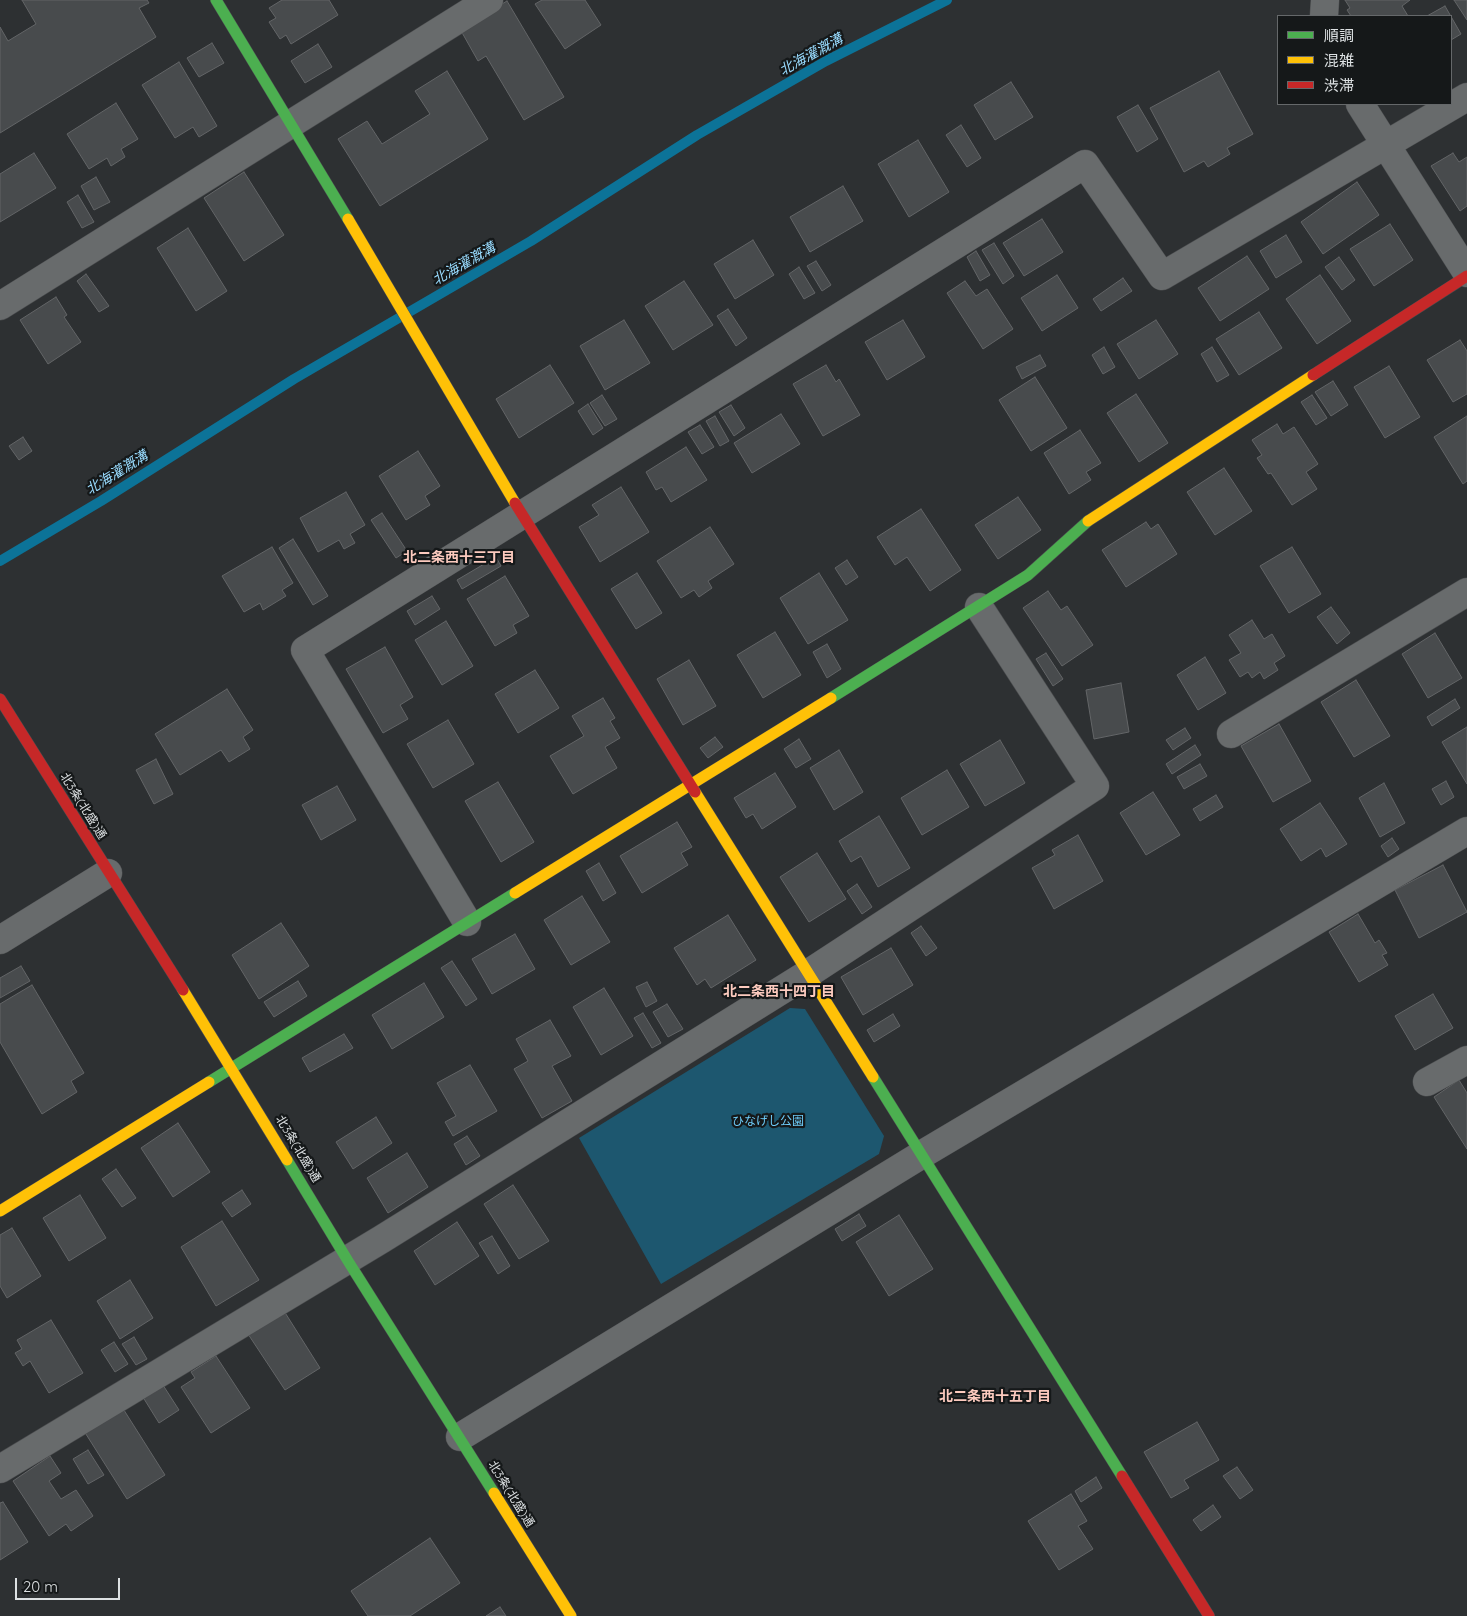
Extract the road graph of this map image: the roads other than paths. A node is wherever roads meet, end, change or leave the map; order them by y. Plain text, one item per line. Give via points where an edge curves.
1 (216, 0) edge
2 (489, 0) edge
3 (1325, 0) edge
4 (1324, 15) edge
5 (1467, 96) edge
6 (1361, 105) edge
7 (292, 124) junction
8 (1386, 145) junction
9 (1467, 274) edge
10 (0, 306) edge
11 (522, 514) junction
12 (1467, 592) edge
13 (979, 607) junction
14 (0, 699) edge
15 (1231, 734) dead end
16 (690, 787) junction
17 (1467, 831) edge
18 (108, 873) junction
19 (467, 922) junction
20 (0, 940) edge
21 (809, 972) junction
22 (1467, 1060) edge
23 (233, 1069) junction
24 (1427, 1082) dead end
25 (921, 1155) junction
26 (0, 1211) edge
27 (348, 1261) junction
28 (460, 1437) junction
29 (0, 1469) edge
30 (571, 1616) edge
31 (1209, 1616) edge

1 - 7 street
2 - 7 street
3 - 4 street
5 - 8 street
6 - 8 street
7 - 10 street
7 - 11 street
8 - 9 street
8 - 11 street via 1162,276 1084,164
9 - 13 street via 1088,521 1028,575
11 - 16 street
11 - 19 street via 305,650
12 - 15 street
13 - 16 street
13 - 21 street via 1095,786
14 - 18 street, 北3条(北盛)通
16 - 19 street
16 - 21 street
17 - 25 street
18 - 20 street
18 - 23 street, 北3条(北盛)通
19 - 23 street
21 - 25 street
21 - 27 street
22 - 24 street
23 - 26 street
23 - 27 street, 北3条(北盛)通
25 - 28 street
25 - 31 street
27 - 28 street, 北3条(北盛)通
27 - 29 street
28 - 30 street, 北3条(北盛)通

